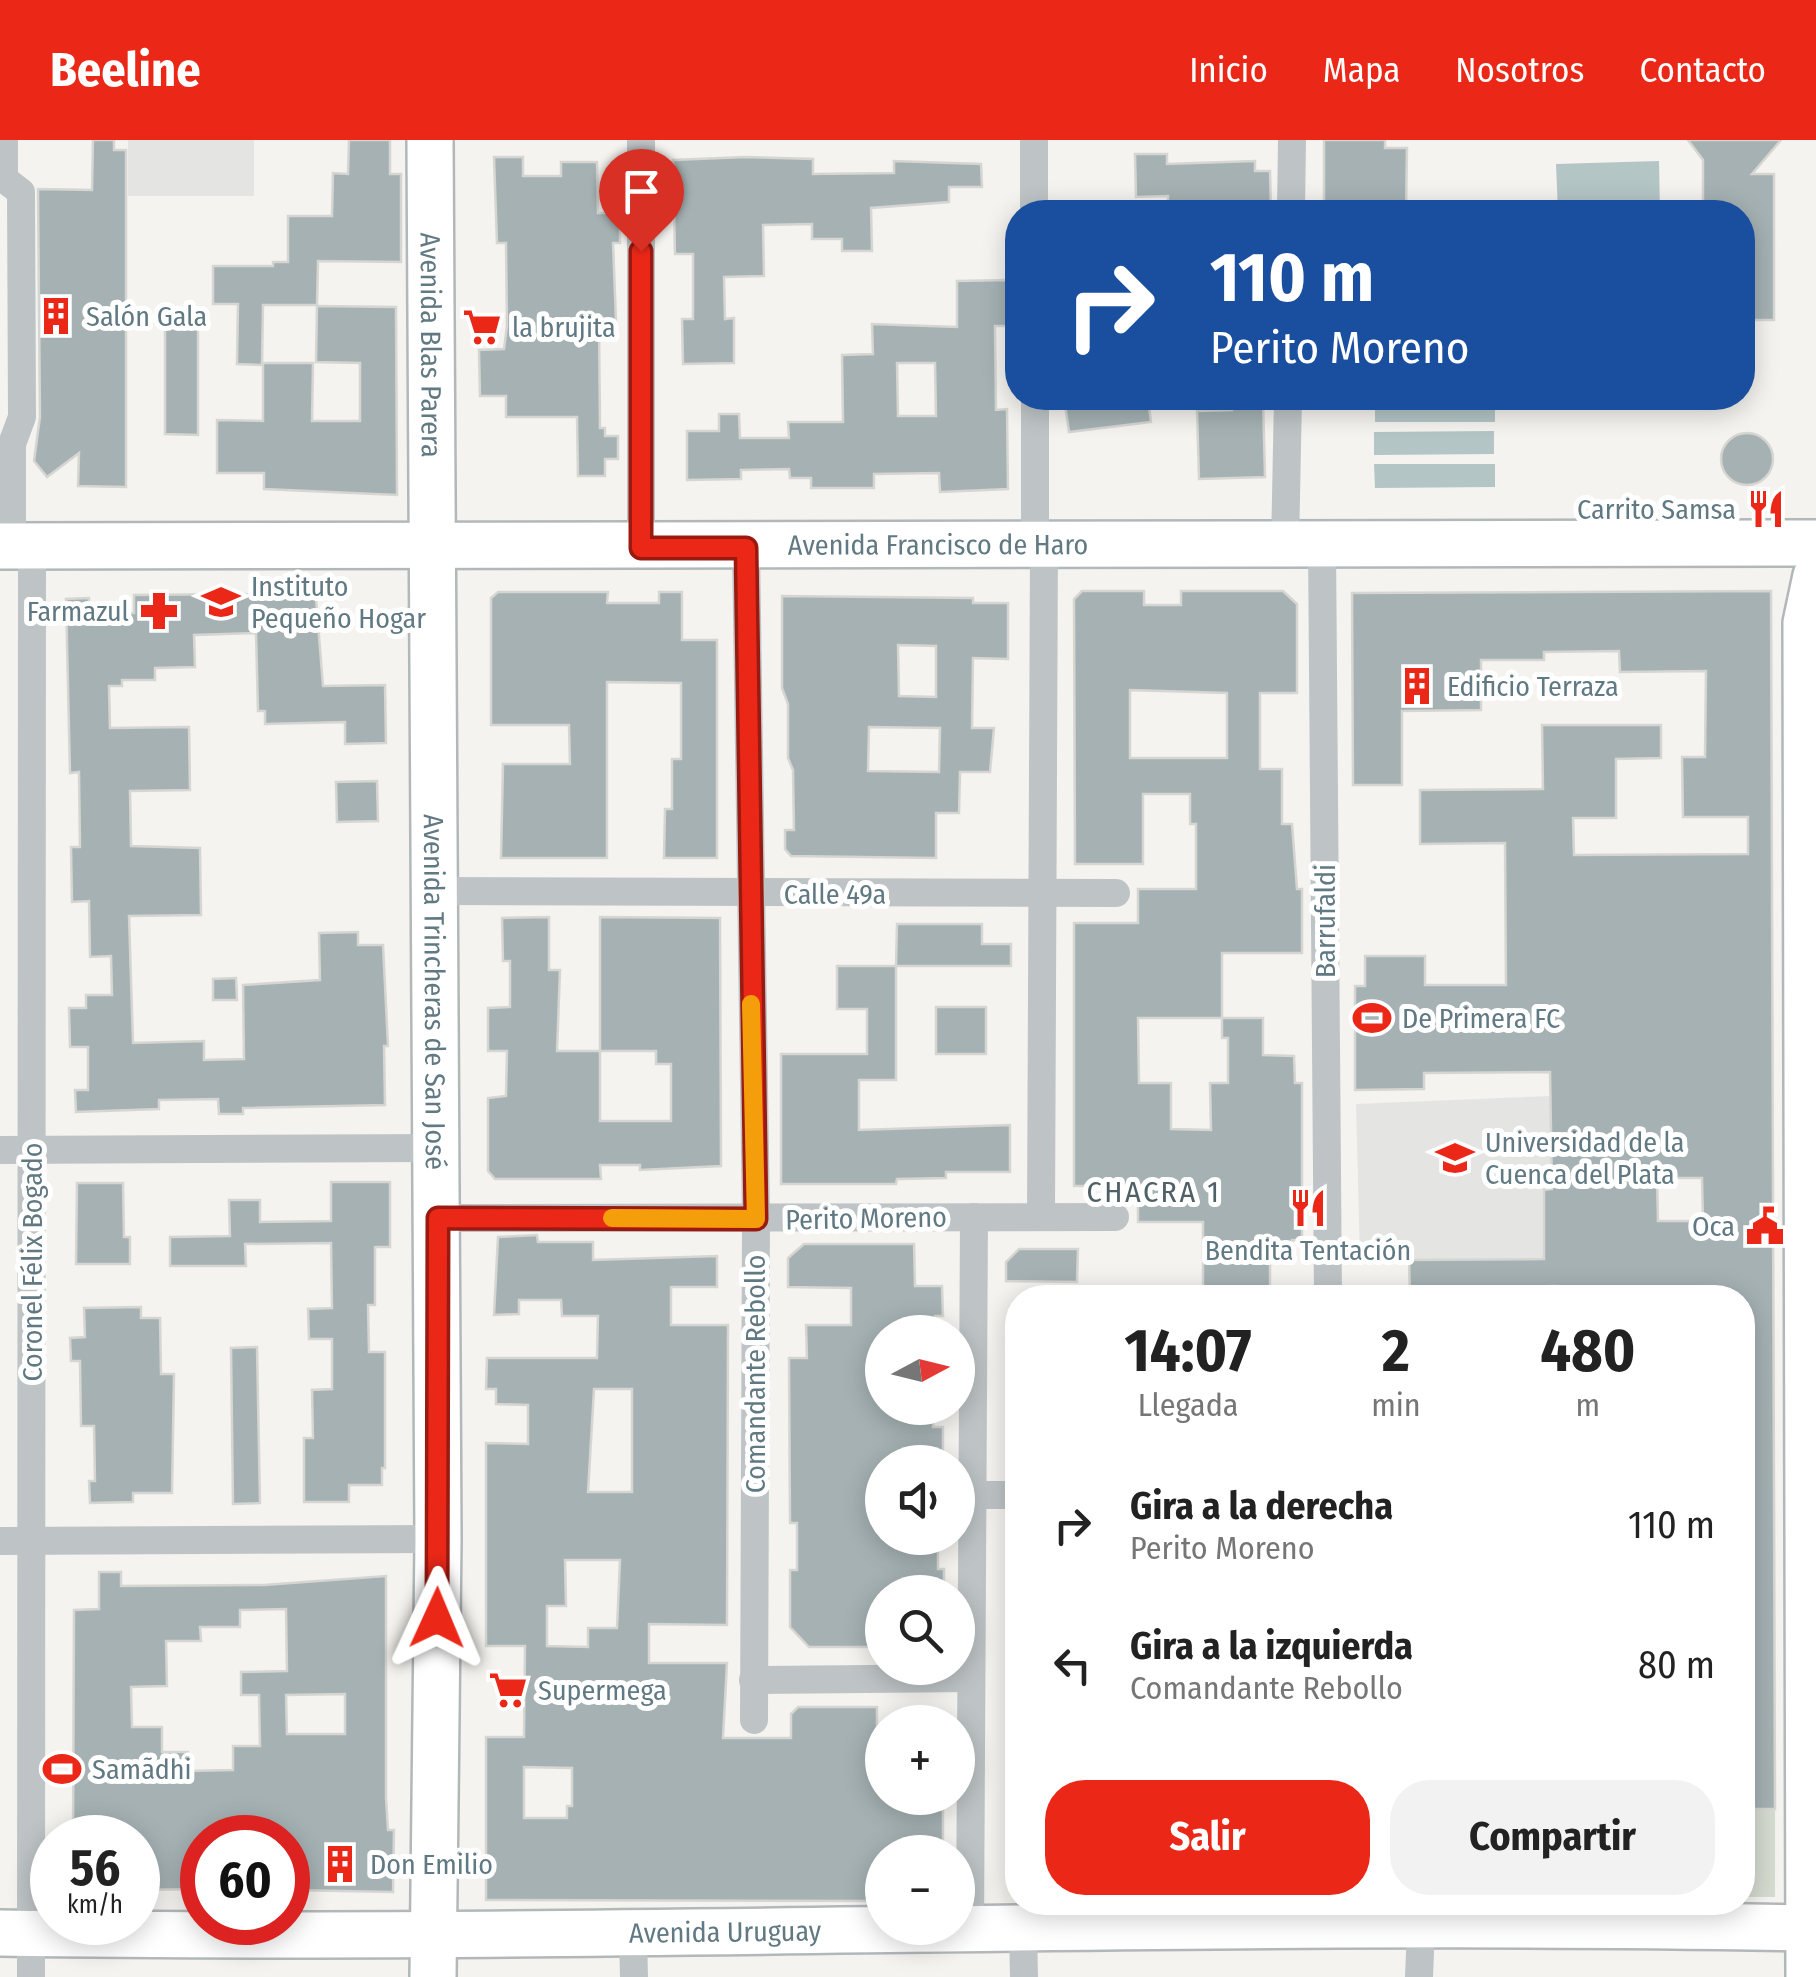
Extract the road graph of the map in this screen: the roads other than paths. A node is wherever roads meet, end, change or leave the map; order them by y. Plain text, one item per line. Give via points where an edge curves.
1 (4, 140) edge
2 (430, 140) edge
3 (641, 140) edge
4 (1034, 140) edge
5 (1292, 140) edge
6 (2, 178) edge
7 (1034, 200) edge
8 (1291, 200) edge
9 (1035, 410) edge
10 (1289, 410) edge
11 (1816, 543) edge
12 (1304, 545) junction
13 (15, 546) edge
14 (1039, 546) junction
15 (435, 548) junction
16 (641, 548) junction
17 (746, 548) junction
18 (1816, 576) edge
19 (434, 892) junction
20 (1116, 893) dead end
21 (748, 894) junction
22 (1041, 894) junction
23 (1811, 1046) edge
24 (437, 1148) junction
25 (0, 1150) edge
26 (32, 1150) junction
27 (974, 1217) junction
28 (1041, 1217) junction
29 (1116, 1217) dead end
30 (438, 1218) junction
31 (756, 1219) junction
32 (1328, 1285) edge
33 (1812, 1435) edge
34 (974, 1445) edge
35 (975, 1495) edge
36 (1005, 1495) edge
37 (438, 1539) junction
38 (0, 1540) edge
39 (31, 1541) junction
40 (865, 1679) edge
41 (753, 1680) junction
42 (971, 1685) edge
43 (754, 1720) dead end
44 (1812, 1826) edge
45 (970, 1835) edge
46 (1314, 1915) edge
47 (1340, 1915) edge
48 (1420, 1926) junction
49 (1809, 1928) junction
50 (975, 1930) edge
51 (1024, 1930) junction
52 (865, 1938) edge
53 (21, 1948) edge
54 (433, 1955) edge
55 (633, 1956) edge
56 (1024, 1977) edge
57 (1419, 1977) edge
58 (1810, 1977) edge

1 - 6 street, Coronel Félix Bogado
2 - 15 main road, Avenida Blas Parera
3 - 16 street
4 - 7 street
5 - 8 street
6 - 13 street, Coronel Félix Bogado via 20,192 22,417 12,444
9 - 14 street
10 - 12 street, Barrufaldi
11 - 12 main road, Avenida Francisco de Haro
12 - 14 main road, Avenida Francisco de Haro
12 - 32 street, Barrufaldi
13 - 15 main road, Avenida Francisco de Haro
13 - 26 street, Coronel Félix Bogado
14 - 17 main road, Avenida Francisco de Haro
14 - 22 street
15 - 16 main road, Avenida Francisco de Haro
15 - 19 main road, Avenida Trincheras de San José
16 - 17 main road, Avenida Francisco de Haro
17 - 21 street, Comandante Rebollo
18 - 23 main road via 1806,623
19 - 21 street, Calle 49a
19 - 24 main road, Avenida Trincheras de San José
20 - 22 street, Calle 49a
21 - 22 street, Calle 49a
21 - 31 street, Comandante Rebollo
22 - 28 street
23 - 33 main road
24 - 26 street
24 - 30 main road, Avenida Trincheras de San José
25 - 26 street
26 - 39 street, Coronel Félix Bogado
27 - 28 street, Perito Moreno
27 - 31 street, Perito Moreno
27 - 34 street
28 - 29 street, Perito Moreno
30 - 31 street, Perito Moreno
30 - 37 main road, Avenida Trincheras de San José
31 - 41 street, Comandante Rebollo
33 - 44 main road
35 - 36 street
37 - 39 street
37 - 54 main road, Avenida Trincheras de San José
38 - 39 street
39 - 53 street, Coronel Félix Bogado
40 - 41 street
41 - 43 street, Comandante Rebollo
42 - 45 street
44 - 49 main road
46 - 51 main road, Avenida Uruguay
47 - 48 main road, Avenida Uruguay
48 - 49 main road, Avenida Uruguay
48 - 57 street
49 - 58 main road
50 - 51 main road, Avenida Uruguay
51 - 56 street
52 - 55 main road, Avenida Uruguay
53 - 54 main road, Avenida Uruguay
54 - 55 main road, Avenida Uruguay

